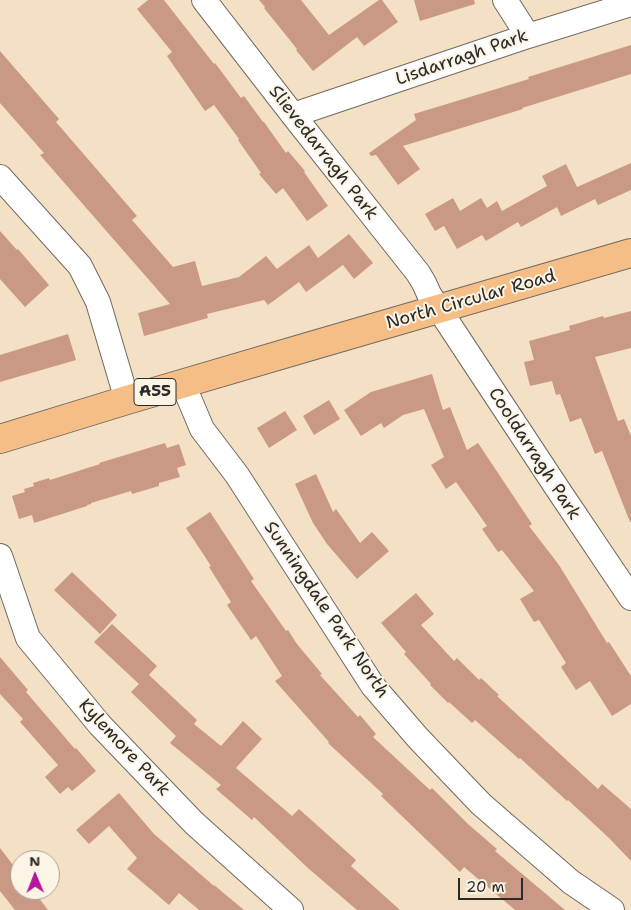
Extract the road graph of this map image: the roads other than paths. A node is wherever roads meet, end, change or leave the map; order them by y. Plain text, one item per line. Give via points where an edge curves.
1 (204, 0) edge
2 (505, 0) edge
3 (631, 4) edge
4 (528, 36) junction
5 (293, 115) junction
6 (0, 177) edge
7 (631, 254) edge
8 (439, 309) junction
9 (183, 384) junction
10 (127, 400) junction
11 (0, 440) edge
12 (0, 556) edge
13 (631, 598) edge
14 (291, 910) edge
15 (612, 910) edge

1 - 5 street, Slievedarragh Park
2 - 4 street
3 - 4 street, Lisdarragh Park
4 - 5 street, Lisdarragh Park
5 - 8 street, Slievedarragh Park via 418,273
6 - 10 street via 80,266 98,302
7 - 8 highway, North Circular Road / A55
8 - 9 highway, North Circular Road / A55
8 - 13 street, Cooldarragh Park
9 - 10 highway, A55
9 - 15 street, Sunningdale Park North via 202,429 237,475 373,686 481,804 571,882
10 - 11 highway, A55
12 - 14 street, Kylemore Park via 28,638 100,726 194,822

